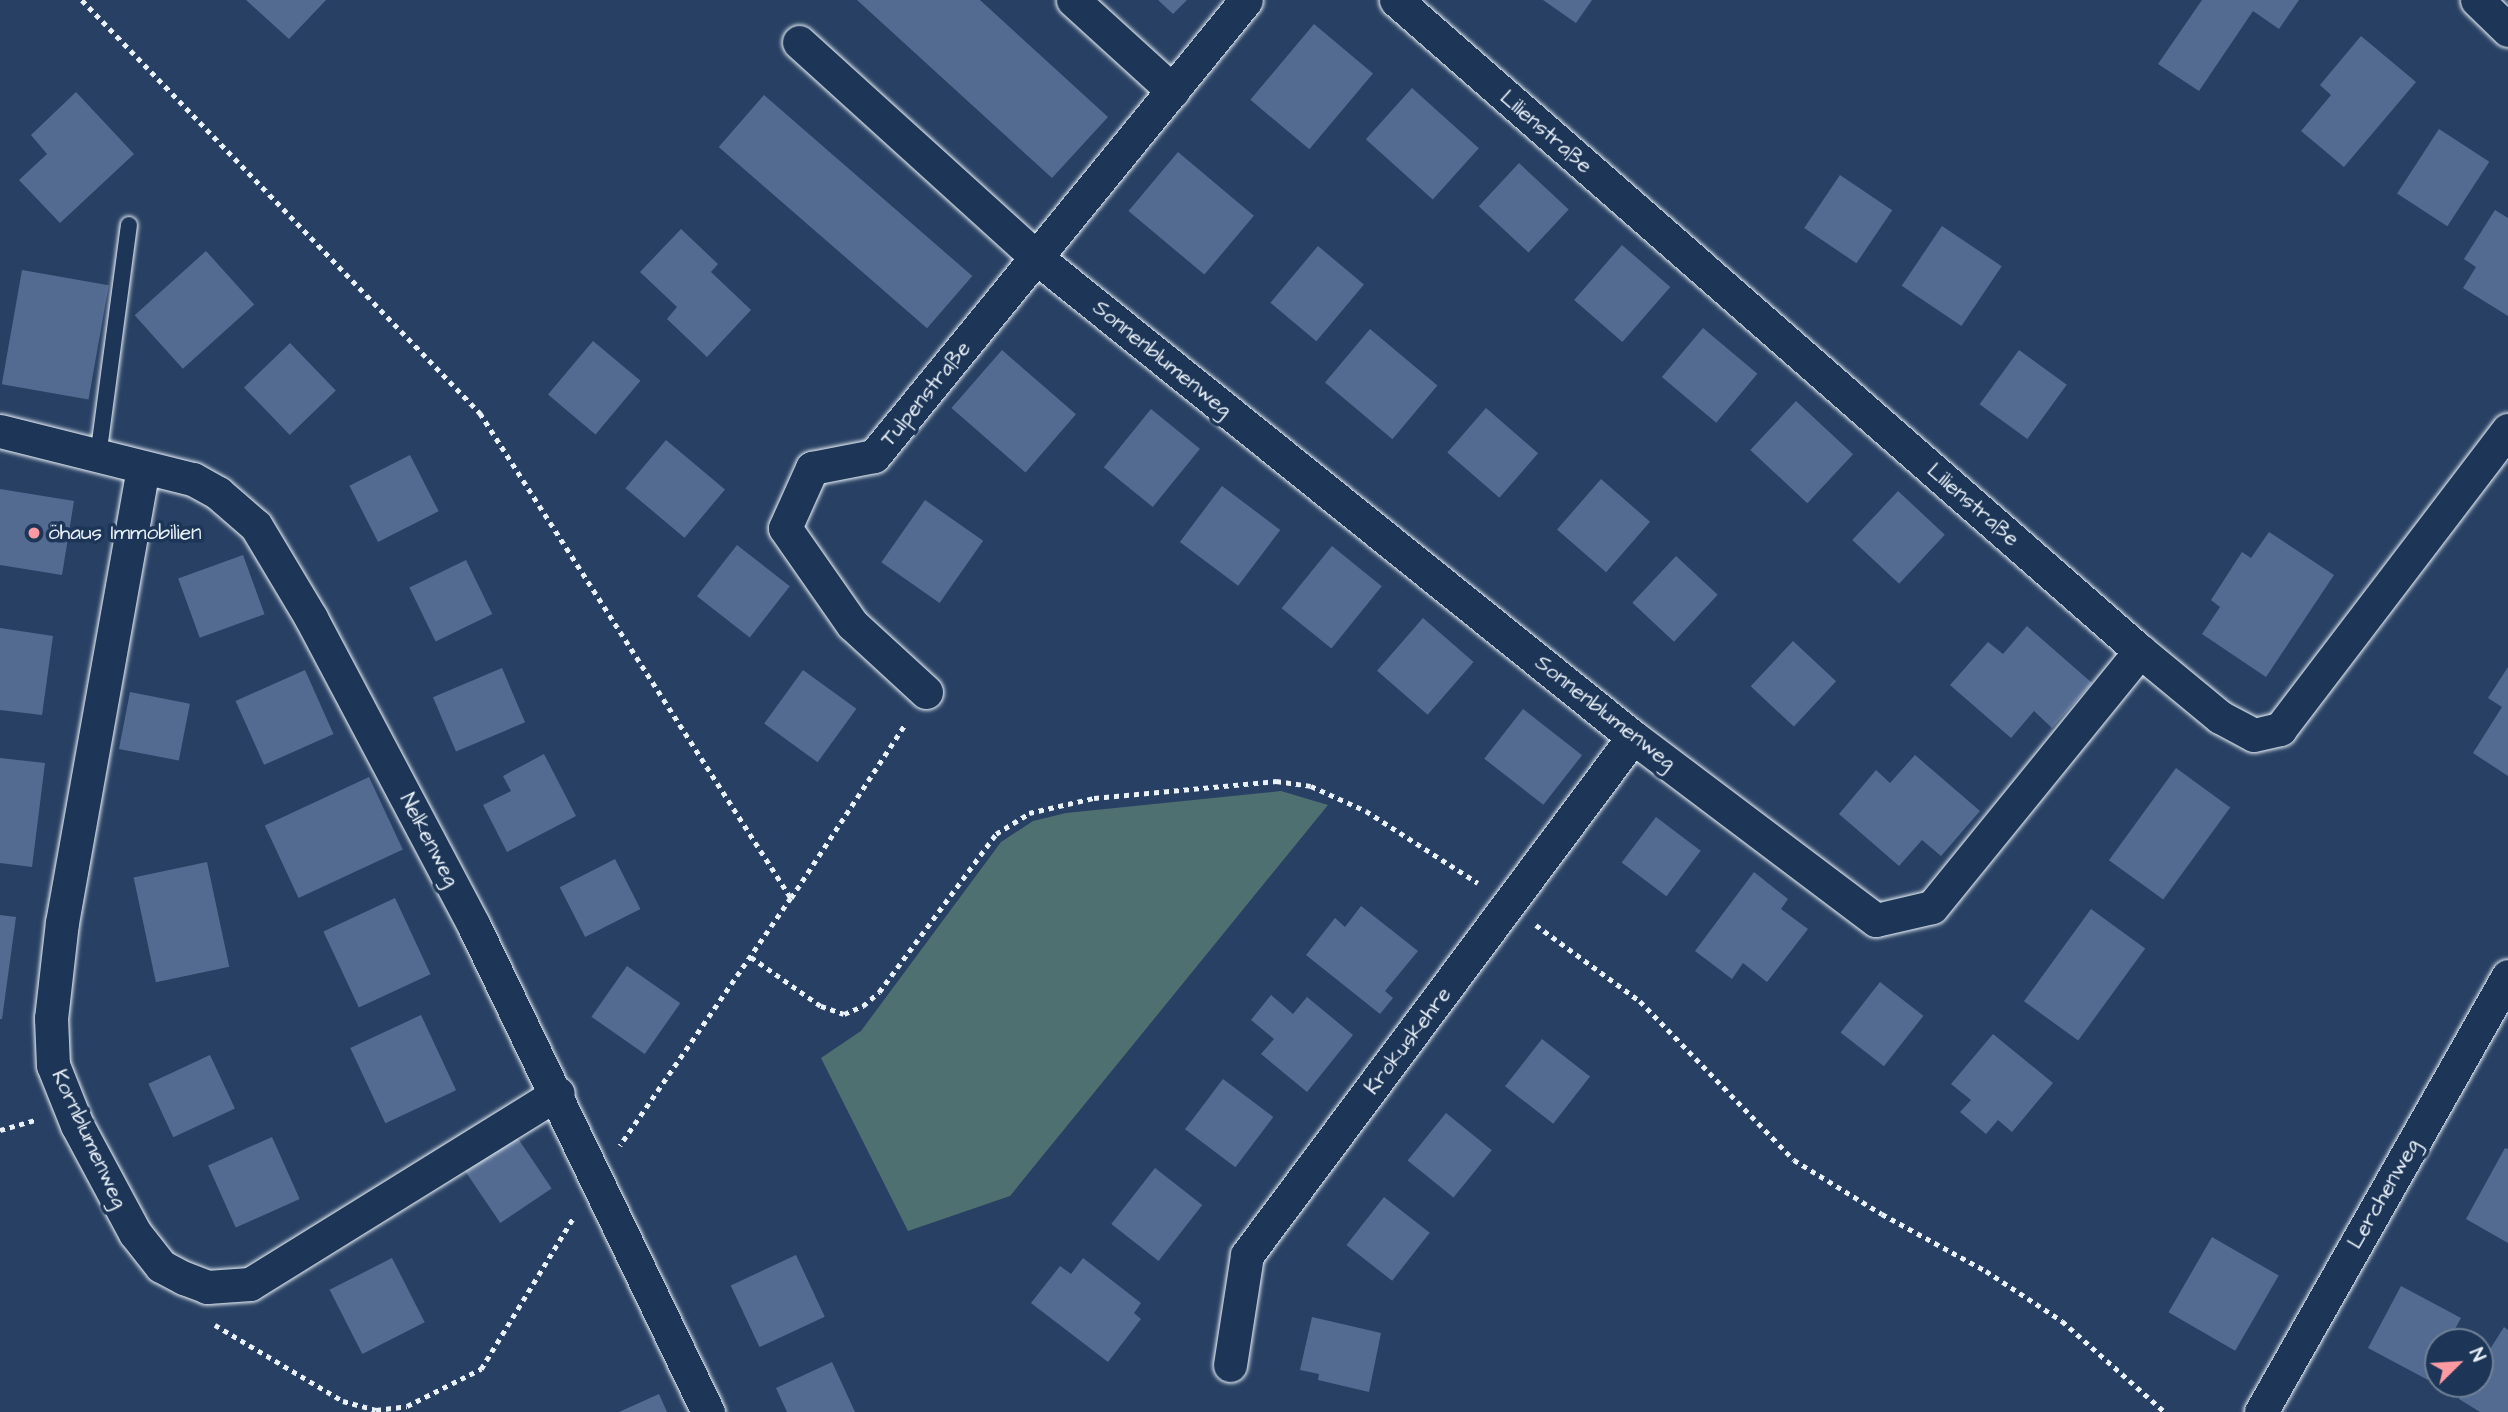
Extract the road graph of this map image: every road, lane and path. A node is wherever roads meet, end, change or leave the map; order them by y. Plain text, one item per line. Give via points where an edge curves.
1 (82, 0) edge
2 (1073, 0) edge
3 (1246, 0) edge
4 (1396, 0) edge
5 (2477, 0) edge
6 (2508, 30) edge
7 (799, 42) dead end
8 (1173, 91) junction
9 (129, 225) dead end
10 (1037, 258) junction
11 (2508, 430) edge
12 (0, 431) edge
13 (98, 457) junction
14 (143, 468) junction
15 (2140, 651) junction
16 (926, 692) joint
17 (1633, 737) junction
18 (791, 898) junction
19 (2508, 976) edge
20 (558, 1093) junction
21 (598, 1177) junction
22 (212, 1323) dead end
23 (1230, 1365) dead end
24 (708, 1412) edge
25 (2261, 1412) edge

1 - 18 path via 480,413
2 - 8 street
3 - 8 street, Tulpenstraße
4 - 15 street, Lilienstraße
5 - 6 street
7 - 10 street
8 - 10 street, Tulpenstraße
9 - 13 lane
10 - 16 street, Tulpenstraße via 874,456 812,468 785,528 852,624
10 - 17 street, Sonnenblumenweg
11 - 15 street, Lilienstraße via 2280,729 2254,735 2220,717
12 - 13 street, Nelkenweg
13 - 14 street, Nelkenweg
14 - 20 street, Nelkenweg via 193,479 218,493 256,526 311,618
14 - 20 street, Kornblumenweg via 62,922 51,1018 53,1065 77,1125 135,1233 161,1266 184,1278 207,1287 250,1284
15 - 17 street, Sonnenblumenweg via 1932,907 1876,920
16 - 18 path
17 - 23 street, Krokuskehre via 1247,1255
18 - 21 path
19 - 25 street, Lerchenweg
20 - 21 street, Nelkenweg
21 - 22 path via 481,1369 407,1406 376,1410 343,1401
21 - 24 street, Nelkenweg

